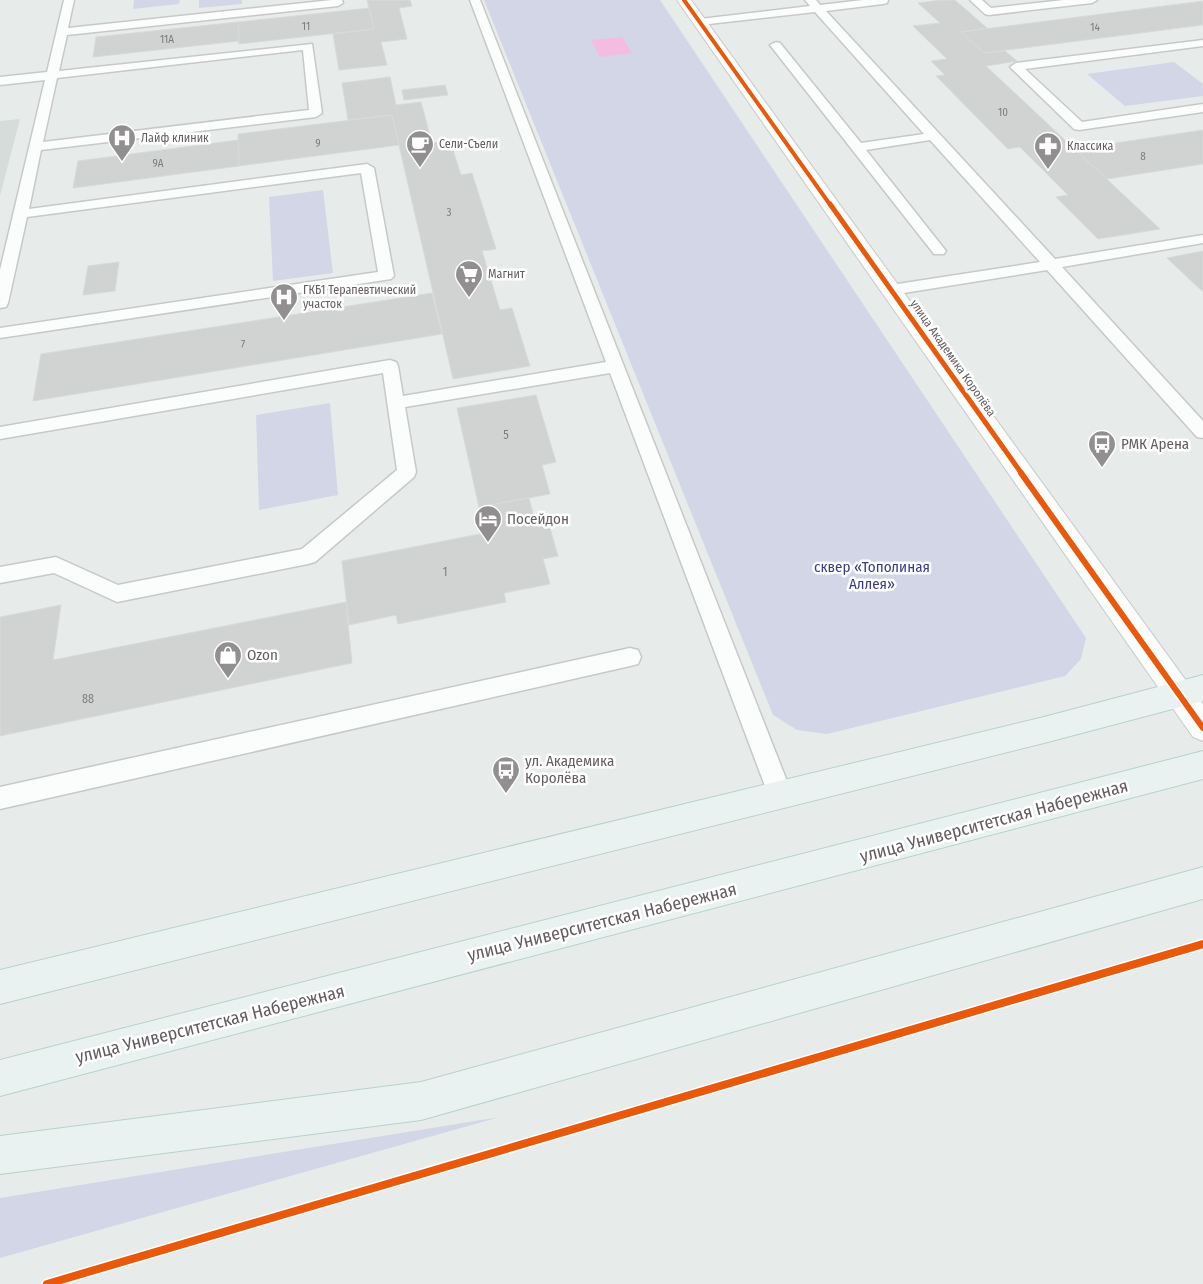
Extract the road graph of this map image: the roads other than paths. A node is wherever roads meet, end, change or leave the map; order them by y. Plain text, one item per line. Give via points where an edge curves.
1 (69, 0) edge
2 (338, 0) edge
3 (475, 0) edge
4 (684, 0) edge
5 (975, 0) edge
6 (1092, 0) edge
7 (883, 1) edge
8 (814, 4) edge
9 (700, 22) junction
10 (62, 32) junction
11 (1203, 44) edge
12 (776, 45) dead end
13 (52, 75) junction
14 (1, 82) edge
15 (1203, 108) edge
16 (934, 136) junction
17 (36, 147) junction
18 (856, 148) junction
19 (20, 214) junction
20 (1203, 239) edge
21 (938, 252) dead end
22 (1050, 264) junction
23 (891, 290) junction
24 (0, 303) edge
25 (0, 333) edge
26 (616, 366) junction
27 (396, 403) junction
28 (1203, 432) edge
29 (0, 433) edge
30 (0, 575) edge
31 (630, 657) dead end
32 (1191, 691) edge
33 (1203, 728) edge
34 (1203, 765) edge
35 (780, 794) junction
36 (0, 798) edge
37 (1203, 883) edge
38 (0, 987) edge
39 (0, 1078) edge
40 (0, 1155) edge

1 - 10 lane
2 - 10 lane via 338,3
3 - 26 lane
4 - 9 street, улица Академика Королёва
5 - 6 lane via 989,12
7 - 8 lane
8 - 9 lane
8 - 16 lane
9 - 23 street, улица Академика Королёва
10 - 13 lane
11 - 15 lane via 1016,68 1079,126
12 - 18 lane
13 - 14 lane
13 - 17 lane
13 - 17 lane via 308,46 316,113
16 - 18 lane
16 - 22 lane
17 - 19 lane
18 - 21 lane
19 - 24 lane
19 - 25 lane via 367,168 386,276
20 - 22 lane
22 - 23 lane
22 - 28 lane
23 - 32 street, улица Академика Королёва
26 - 27 lane
26 - 35 lane
27 - 29 lane via 390,366
27 - 30 lane via 407,472 308,556 117,594 56,564
31 - 36 lane
32 - 33 street, улица Академика Королёва
32 - 35 main road
34 - 39 main road, улица Университетская Набережная
35 - 38 main road
37 - 40 main road via 421,1101

